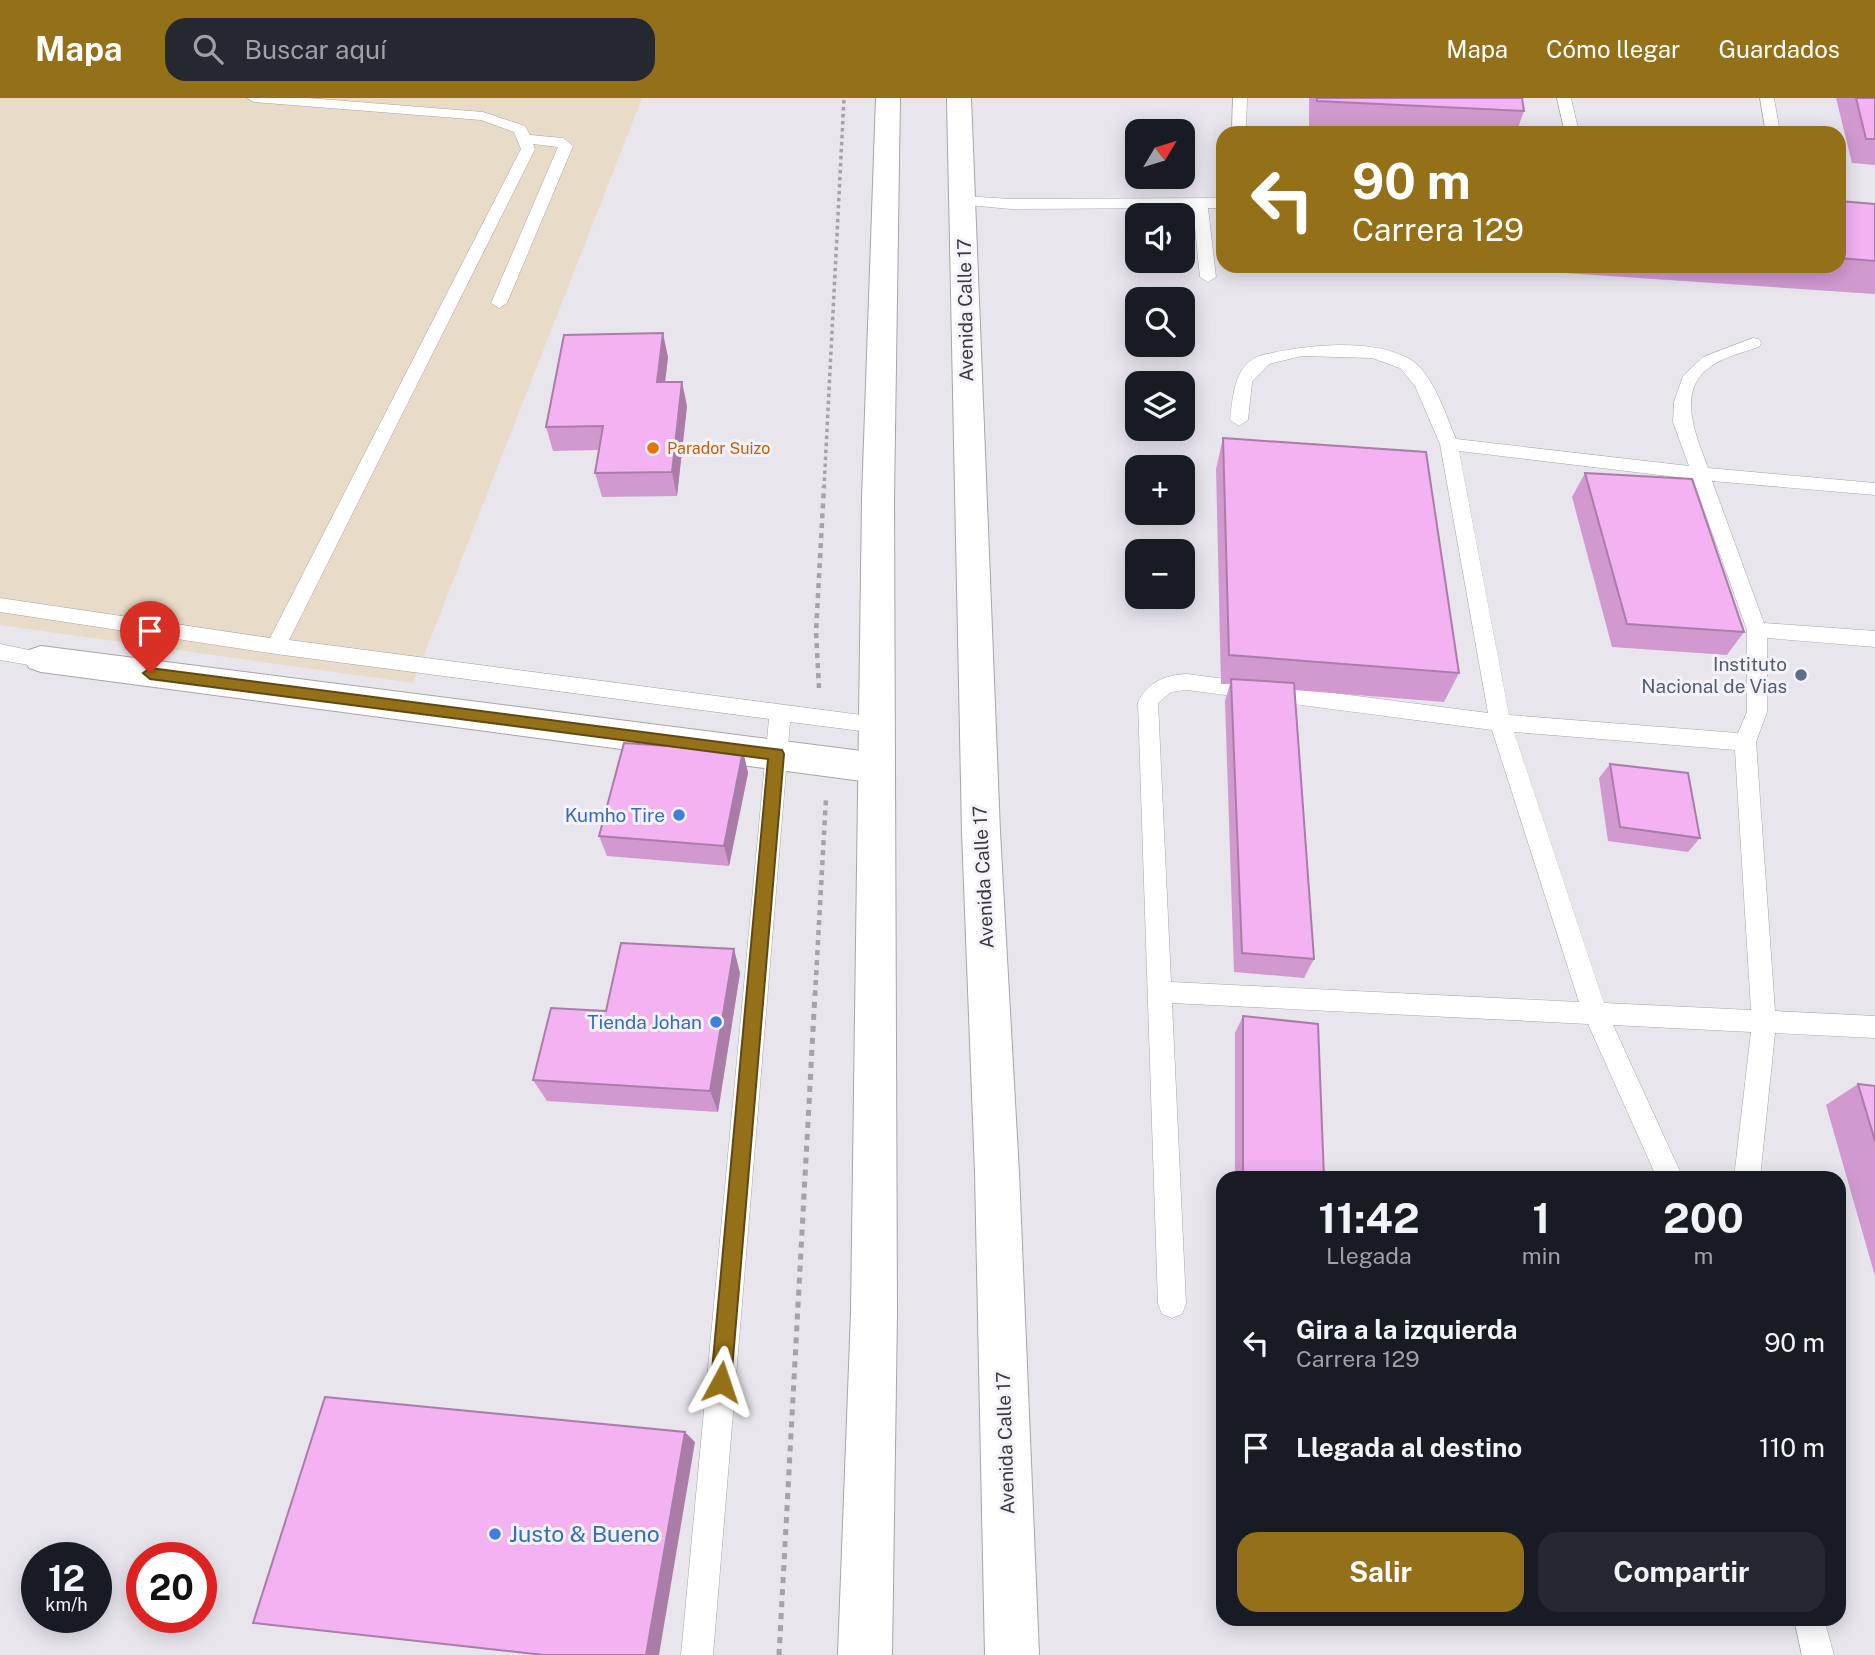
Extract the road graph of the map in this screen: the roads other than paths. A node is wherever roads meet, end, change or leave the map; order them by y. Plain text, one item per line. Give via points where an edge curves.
1 (254, 98) edge
2 (888, 98) edge
3 (959, 98) edge
4 (1240, 98) edge
5 (1564, 98) edge
6 (1767, 98) edge
7 (1239, 126) edge
8 (1570, 126) edge
9 (1772, 126) edge
10 (524, 139) junction
11 (963, 201) junction
12 (1200, 204) junction
13 (1216, 204) edge
14 (1208, 277) dead end
15 (499, 303) dead end
16 (1753, 343) dead end
17 (1239, 420) dead end
18 (1448, 444) junction
19 (1703, 474) junction
20 (1875, 489) edge
21 (0, 606) edge
22 (1757, 629) junction
23 (1875, 639) edge
24 (276, 646) junction
25 (0, 652) edge
26 (41, 659) junction
27 (0, 664) edge
28 (780, 713) junction
29 (1500, 723) junction
30 (877, 725) junction
31 (1745, 742) junction
32 (776, 754) junction
33 (877, 768) junction
34 (1159, 992) junction
35 (1595, 1013) junction
36 (1764, 1022) junction
37 (1875, 1027) edge
38 (1667, 1171) edge
39 (1747, 1171) edge
40 (1172, 1304) dead end
41 (1810, 1626) edge
42 (697, 1655) edge
43 (865, 1655) edge
44 (1012, 1655) edge
45 (1818, 1655) edge

1 - 10 lane via 482,116 520,129
2 - 30 main road
3 - 11 main road, Avenida Calle 17
4 - 7 lane
5 - 8 lane
6 - 9 lane
10 - 15 lane via 558,141 566,146
10 - 24 lane via 528,149
11 - 12 lane
11 - 44 main road, Avenida Calle 17 via 980,819
12 - 13 lane
12 - 14 lane
16 - 19 lane via 1709,360 1691,373 1682,397 1682,422
17 - 18 lane via 1243,381 1263,360 1302,351 1373,353 1406,364 1423,384
18 - 19 lane
18 - 29 lane
19 - 20 lane
19 - 22 lane
21 - 24 lane
22 - 23 lane
22 - 31 lane via 1757,712
24 - 28 lane
25 - 26 lane
26 - 27 lane
26 - 32 main road
28 - 30 lane
28 - 32 lane
29 - 31 lane
29 - 34 lane via 1187,682 1172,682 1154,691 1148,702
29 - 35 lane
30 - 33 main road
31 - 36 lane
32 - 33 main road
32 - 42 lane
33 - 43 main road via 874,1313
34 - 35 lane
34 - 40 lane
35 - 36 lane
35 - 38 lane
36 - 37 lane
36 - 39 lane
41 - 45 lane

